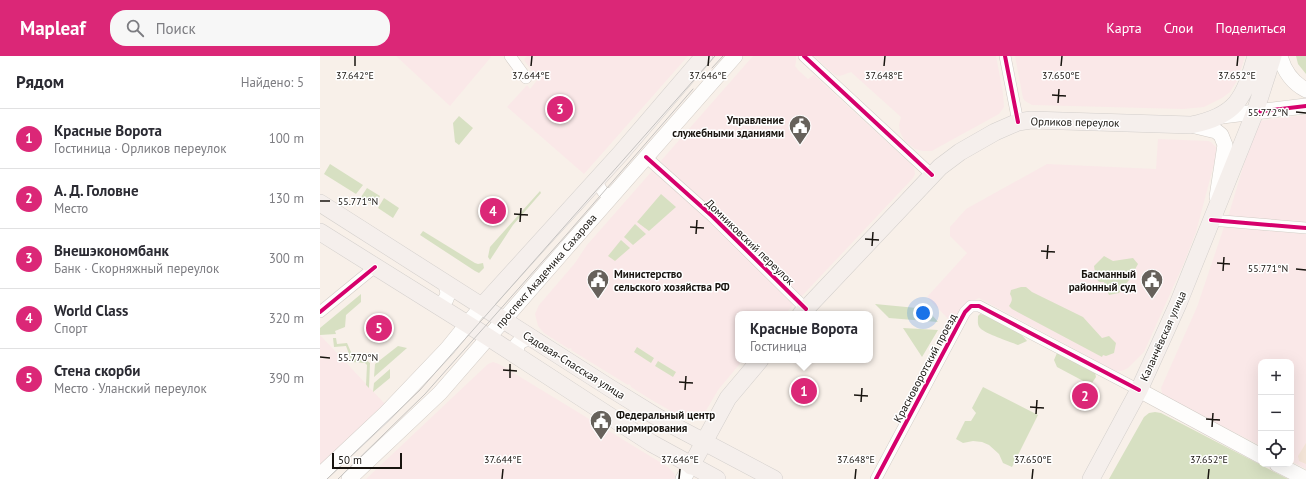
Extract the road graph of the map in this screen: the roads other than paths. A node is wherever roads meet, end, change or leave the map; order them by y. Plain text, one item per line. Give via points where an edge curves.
1 (510, 56) edge
2 (704, 56) edge
3 (735, 56) edge
4 (804, 56) edge
5 (1005, 56) edge
6 (1256, 56) edge
7 (1273, 56) edge
8 (1280, 56) edge
9 (526, 78) dead end
10 (1306, 90) edge
11 (1306, 106) edge
12 (1255, 112) junction
13 (1222, 116) junction
14 (1018, 122) junction
15 (1191, 125) junction
16 (646, 157) junction
17 (600, 175) junction
18 (932, 175) junction
19 (618, 189) junction
20 (320, 203) edge
21 (1213, 215) junction
22 (1306, 228) edge
23 (320, 232) edge
24 (375, 267) junction
25 (444, 282) junction
26 (431, 302) junction
27 (482, 306) junction
28 (804, 311) edge
29 (320, 312) edge
30 (504, 320) junction
31 (466, 324) junction
32 (488, 337) junction
33 (534, 340) junction
34 (521, 359) junction
35 (757, 363) edge
36 (1139, 390) junction
37 (704, 442) junction
38 (1258, 454) edge
39 (1283, 467) edge
40 (687, 472) edge
41 (320, 475) edge
42 (349, 479) edge
43 (717, 479) edge
44 (774, 479) edge
45 (876, 479) edge
46 (1091, 479) edge
47 (1306, 479) edge

1 - 9 street
2 - 17 main road, проспект Академика Сахарова
3 - 16 main road, проспект Академика Сахарова
4 - 18 street
5 - 14 street
6 - 13 main road via 1244,93
7 - 12 main road, Каланчёвская улица
8 - 10 main road via 1287,73
11 - 12 main road, Орликов переулок
12 - 13 main road, Орликов переулок
12 - 21 main road, Каланчёвская улица
13 - 15 main road, Орликов переулок
14 - 15 main road, Орликов переулок via 1047,120
14 - 18 main road, Орликов переулок via 960,152
15 - 21 main road, Каланчёвская улица via 1216,131 1225,145
16 - 19 main road, проспект Академика Сахарова
16 - 28 street, Домниковский переулок via 712,216
17 - 19 street via 598,181 601,190 606,194
17 - 27 main road, проспект Академика Сахарова
18 - 28 main road, Орликов переулок
19 - 30 main road, проспект Академика Сахарова
20 - 25 main road, Садовая-Спасская улица
21 - 22 street
21 - 36 main road, Каланчёвская улица via 1178,304
23 - 24 main road, Садовая-Спасская улица
24 - 26 main road, Садовая-Спасская улица
24 - 29 street
25 - 26 main road via 448,289 448,297 438,304
25 - 27 main road, Садовая-Спасская улица
26 - 31 main road, Садовая-Спасская улица
27 - 30 main road, Садовая-Спасская улица
27 - 31 main road, проспект Академика Сахарова
30 - 32 main road, проспект Академика Сахарова
30 - 33 main road, Садовая-Спасская улица
31 - 32 main road, Садовая-Спасская улица
31 - 41 main road, проспект Академика Сахарова via 447,349 386,413
32 - 34 main road, Садовая-Спасская улица
32 - 42 main road, проспект Академика Сахарова via 440,393
33 - 34 main road via 526,338 517,345 516,353
33 - 37 main road, Садовая-Спасская улица via 650,413
34 - 40 main road, Садовая-Спасская улица via 631,430
35 - 37 main road via 728,398
36 - 38 main road, Красноворотский проезд
36 - 45 street, Красноворотский проезд via 979,306 971,306 965,312
36 - 46 main road, Каланчёвская улица
37 - 40 main road
37 - 44 main road, Садовая-Спасская улица
39 - 47 main road
40 - 43 main road, Садовая-Спасская улица

